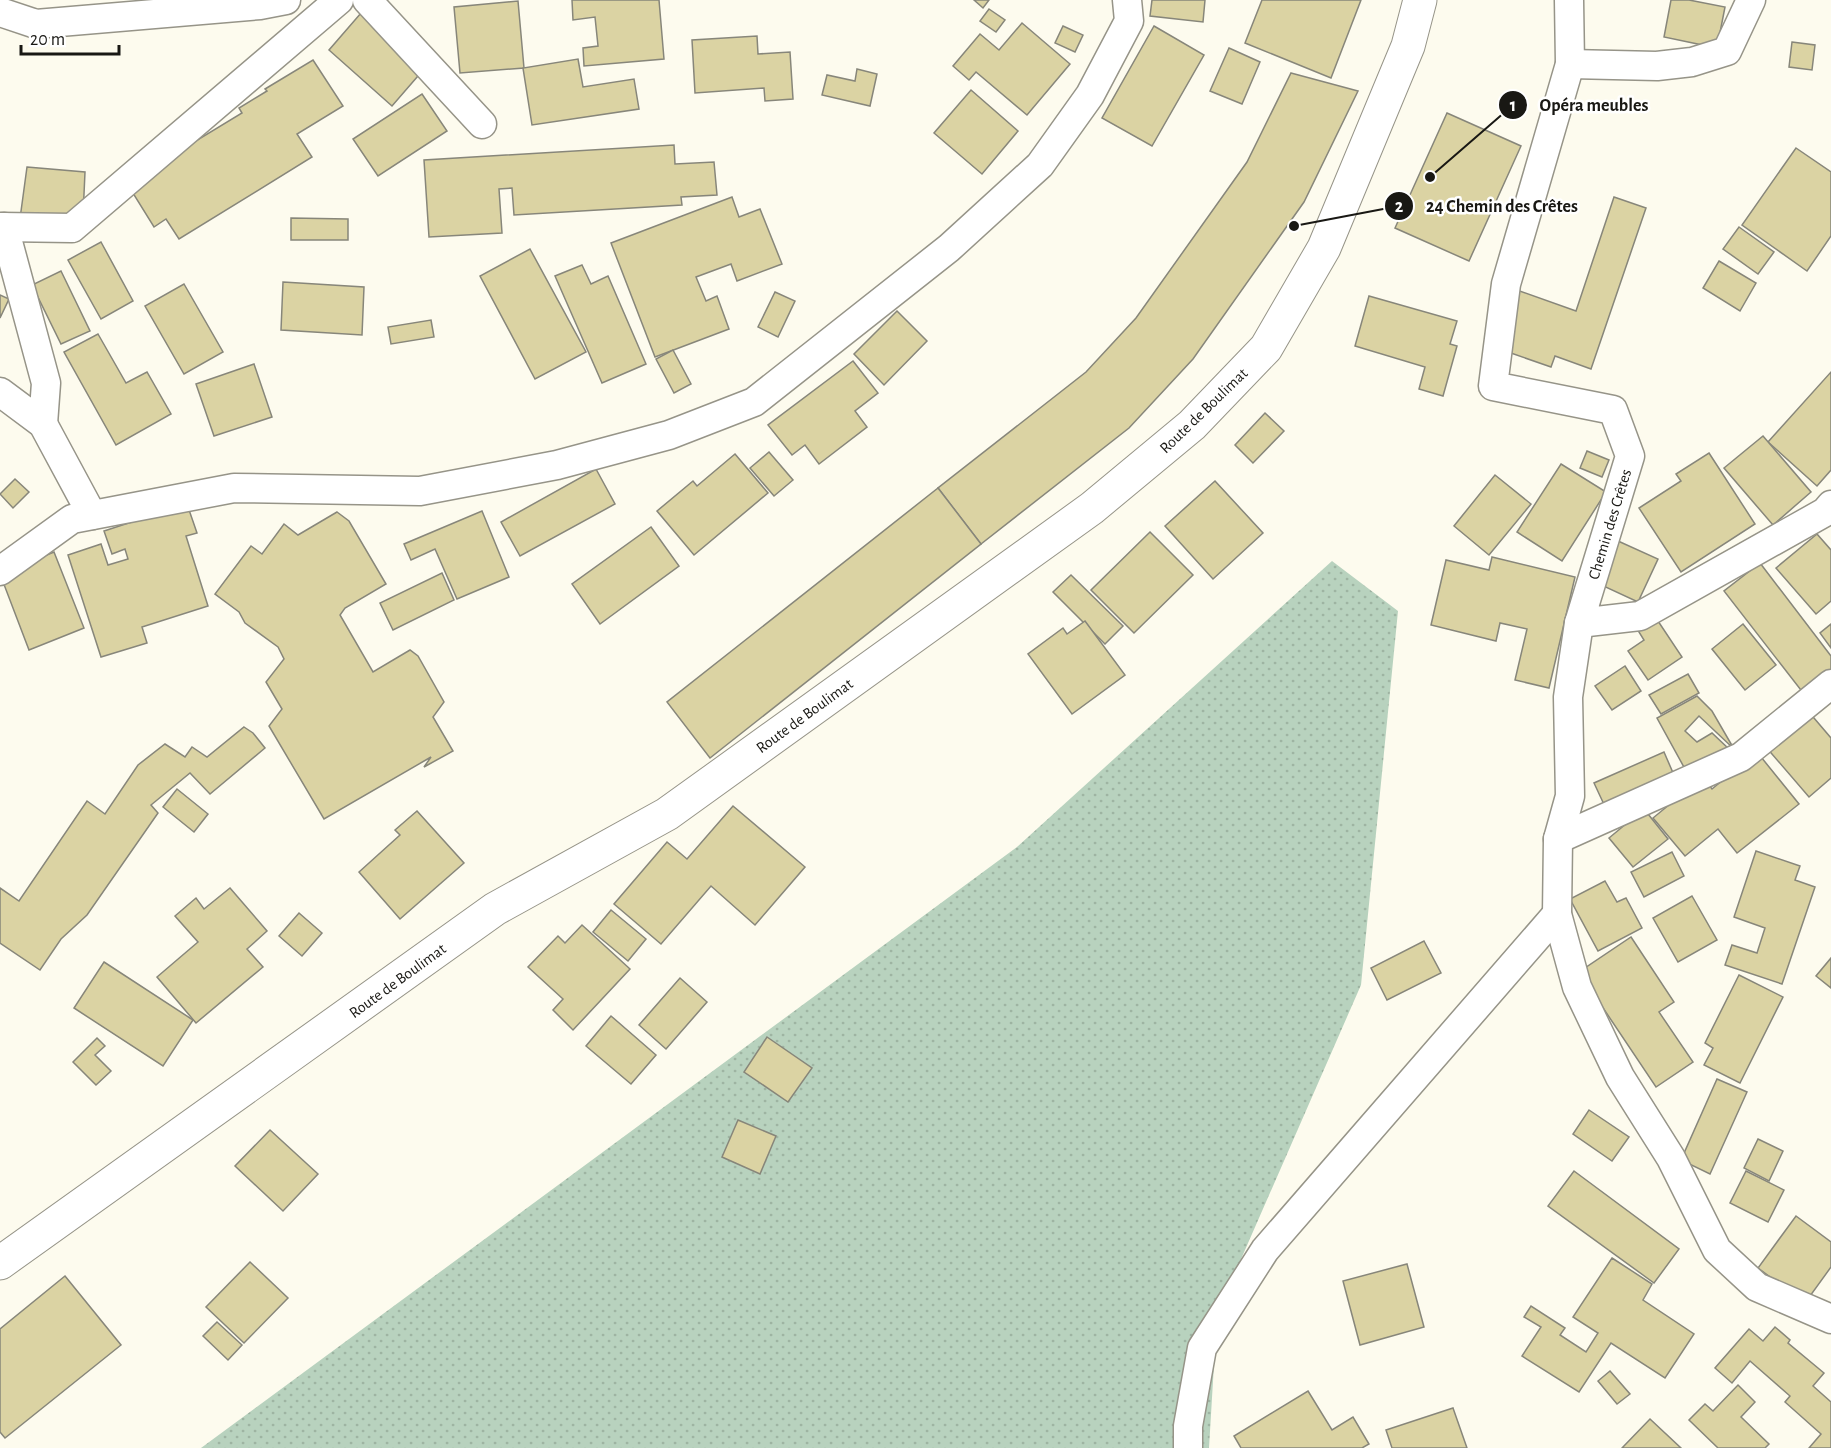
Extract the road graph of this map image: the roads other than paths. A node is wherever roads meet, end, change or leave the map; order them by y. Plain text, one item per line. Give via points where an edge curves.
1 (286, 0) edge
2 (339, 0) edge
3 (367, 0) edge
4 (1127, 0) edge
5 (1420, 0) edge
6 (1569, 0) edge
7 (1751, 0) edge
8 (0, 12) edge
9 (1570, 64) junction
10 (482, 124) dead end
11 (2, 227) edge
12 (0, 392) edge
13 (44, 424) junction
14 (1829, 513) edge
15 (92, 515) junction
16 (0, 571) edge
17 (1580, 623) junction
18 (1831, 684) edge
19 (1558, 838) junction
20 (1557, 914) junction
21 (0, 1263) edge
22 (1831, 1320) edge
23 (1188, 1448) edge

1 - 8 street via 36,24
2 - 11 street via 72,228
3 - 10 street
4 - 15 street via 1129,21 1090,95 1040,165 949,248 754,402 669,435 557,465 420,491 234,488
5 - 21 main road, Route de Boulimat via 1408,46 1324,248 1266,348 1192,425 1092,508 667,814 495,909
6 - 9 street, Chemin des Crêtes
7 - 9 street via 1727,51 1692,62 1657,66
9 - 17 street, Chemin des Crêtes via 1506,284 1493,386 1613,410 1630,456
11 - 13 street via 46,383
12 - 13 street
13 - 15 street
14 - 17 street via 1640,616
15 - 16 street via 72,519
17 - 19 street via 1568,697 1570,796
18 - 19 street via 1741,758
19 - 20 street
20 - 22 street via 1586,1007 1620,1077 1671,1158 1717,1250 1757,1287
20 - 23 street via 1265,1250 1202,1348 1188,1426

